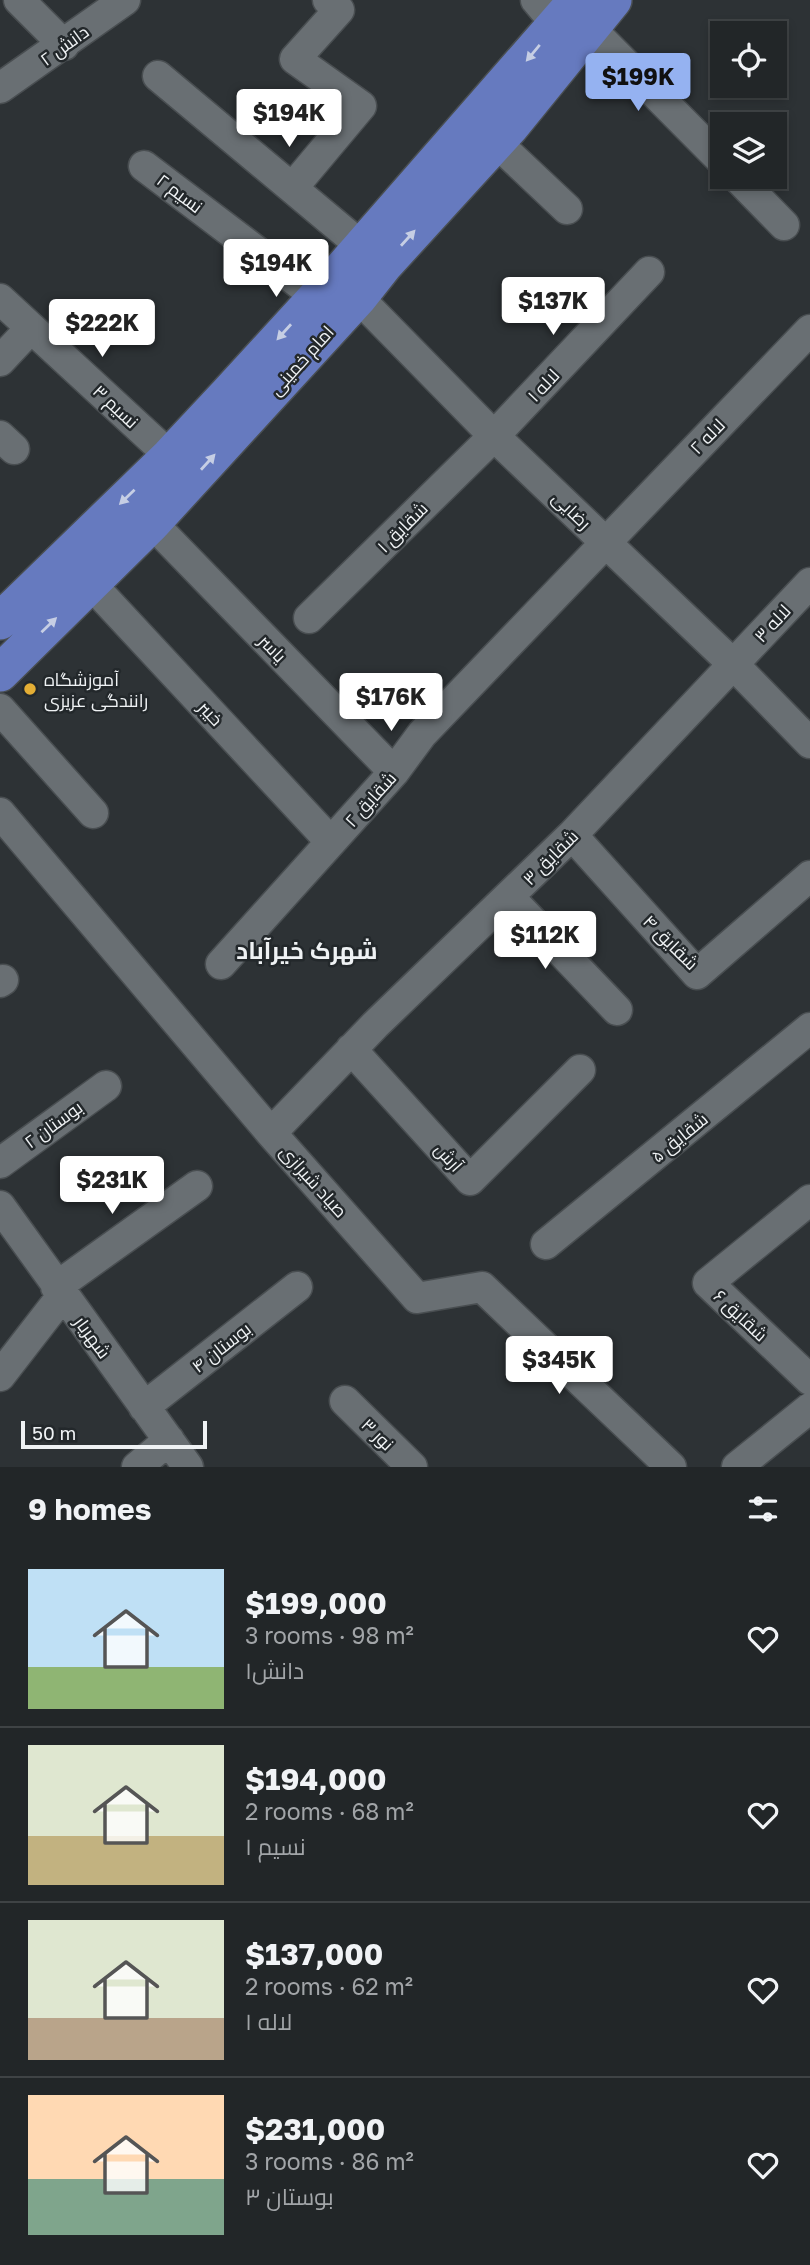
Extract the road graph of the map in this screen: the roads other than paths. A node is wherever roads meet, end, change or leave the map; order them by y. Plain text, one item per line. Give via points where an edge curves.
1 (19, 0) edge
2 (125, 0) edge
3 (328, 0) edge
4 (613, 0) edge
5 (565, 13) edge
6 (64, 45) junction
7 (158, 76) dead end
8 (0, 88) edge
9 (496, 142) junction
10 (710, 150) edge
11 (144, 166) dead end
12 (294, 186) junction
13 (749, 189) edge
14 (567, 209) dead end
15 (784, 225) dead end
16 (372, 255) junction
17 (649, 272) dead end
18 (337, 290) junction
19 (0, 299) edge
20 (32, 328) junction
21 (810, 330) edge
22 (0, 361) edge
23 (494, 436) junction
24 (170, 456) junction
25 (152, 523) junction
26 (606, 543) junction
27 (810, 583) edge
28 (91, 584) junction
29 (4, 609) edge
30 (309, 618) dead end
31 (733, 664) junction
32 (0, 673) edge
33 (0, 709) edge
34 (810, 743) edge
35 (394, 772) junction
36 (0, 813) edge
37 (93, 813) dead end
38 (572, 835) junction
39 (331, 842) junction
40 (810, 876) edge
41 (509, 897) junction
42 (221, 964) dead end
43 (617, 1010) dead end
44 (810, 1028) edge
45 (351, 1049) junction
46 (580, 1070) dead end
47 (106, 1086) dead end
48 (271, 1133) junction
49 (0, 1163) edge
50 (197, 1186) dead end
51 (810, 1200) edge
52 (0, 1206) edge
53 (9, 1240) edge
54 (546, 1244) dead end
55 (298, 1287) dead end
56 (59, 1291) junction
57 (0, 1376) edge
58 (810, 1380) edge
59 (345, 1401) dead end
60 (144, 1407) junction
61 (810, 1408) edge
62 (169, 1440) junction
63 (137, 1467) edge
64 (188, 1467) edge
65 (412, 1467) edge
66 (671, 1467) edge
67 (737, 1467) edge

1 - 6 street
2 - 6 street, دانش ۲
3 - 12 street via 339,10 295,59 361,106
4 - 5 main road, امام خمینی
5 - 9 main road, امام خمینی
5 - 10 street
5 -> 16 main road, امام خمینی
6 - 8 street, دانش ۲
7 - 12 street
9 - 14 street
16 -> 9 main road, امام خمینی
11 - 18 street, نسیم ۲
12 - 16 street
13 - 15 street
16 - 18 main road, امام خمینی
17 - 23 street, لاله ۱
18 - 23 street, رضایی
18 -> 24 main road, امام خمینی
25 -> 18 main road, امام خمینی
19 - 20 street, نسیم ۳
20 - 22 street
20 - 24 street, نسیم ۳
21 - 26 street, لاله ۲
23 - 26 street, رضایی
23 - 30 street, شقایق ۱
24 -> 29 main road, امام خمینی
25 - 28 main road, امام خمینی
25 - 35 street, یاسر
26 - 31 street, رضایی
26 - 35 street, شقایق ۲ via 422,734
27 - 31 street, لاله ۳
32 -> 28 main road, امام خمینی
28 - 39 street, خیبر
31 - 34 street, رضایی
31 - 38 street, شقایق ۳
33 - 37 street
35 - 39 street, شقایق ۲
36 - 48 street, صیاد شیرازی
38 - 40 street, شقایق ۴ via 697,974
38 - 41 street, شقایق ۳
39 - 42 street, شقایق ۲
41 - 43 street
41 - 45 street, شقایق ۳
44 - 54 street, شقایق ۵
45 - 46 street, آرش via 470,1180
45 - 48 street, شقایق ۳
47 - 49 street, بوستان ۲
48 - 66 street, صیاد شیرازی via 416,1298 482,1287
50 - 56 street
51 - 58 street, شقایق ۶ via 708,1283
52 - 53 street, شهریار
53 - 56 street, شهریار
55 - 60 street, بوستان ۴
56 - 57 street
56 - 60 street, شهریار
59 - 65 street, نور ۳
60 - 62 street, شهریار
61 - 67 street
62 - 63 street
62 - 64 street, شهریار

